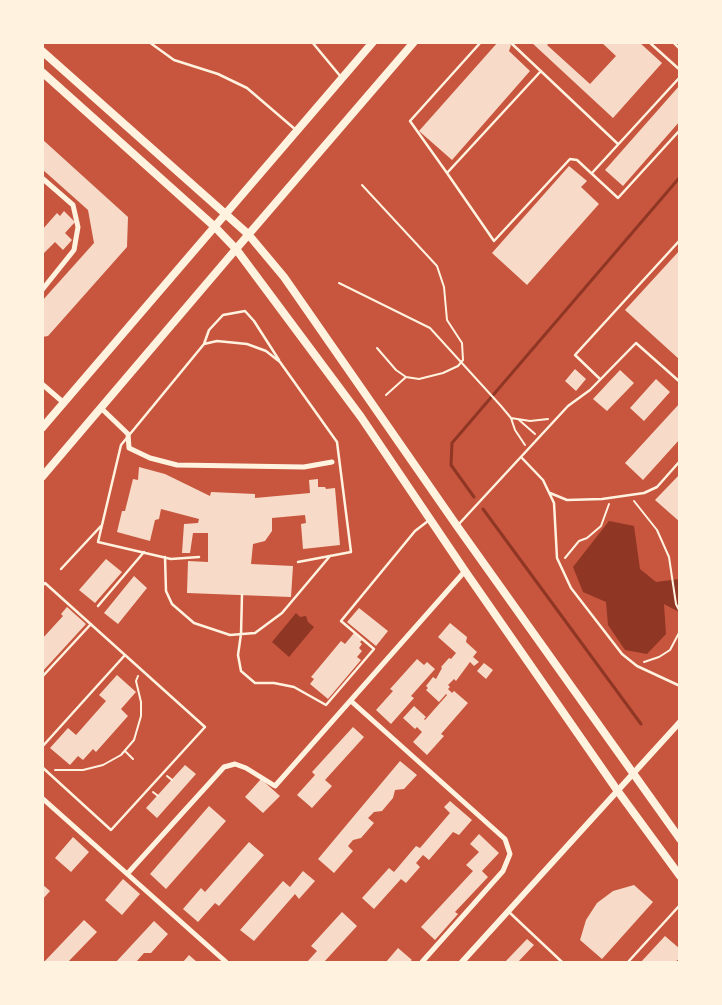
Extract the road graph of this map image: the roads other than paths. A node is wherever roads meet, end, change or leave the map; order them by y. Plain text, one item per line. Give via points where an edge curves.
1 (148, 42) edge
2 (312, 42) edge
3 (373, 42) edge
4 (414, 42) edge
5 (480, 42) edge
6 (510, 42) edge
7 (649, 42) edge
8 (673, 42) edge
9 (680, 48) edge
10 (42, 51) edge
11 (680, 70) edge
12 (541, 71) junction
13 (42, 72) edge
14 (680, 77) edge
15 (342, 78) junction
16 (680, 130) edge
17 (297, 131) junction
18 (618, 144) junction
19 (447, 173) junction
20 (592, 173) junction
21 (42, 178) edge
22 (226, 214) junction
23 (215, 227) junction
24 (248, 234) junction
25 (680, 240) edge
26 (236, 249) junction
27 (42, 290) edge
28 (204, 344) junction
29 (280, 362) junction
30 (600, 379) junction
31 (680, 382) edge
32 (42, 384) edge
33 (64, 403) junction
34 (101, 408) junction
35 (42, 428) edge
36 (128, 434) junction
37 (521, 457) junction
38 (680, 461) edge
39 (332, 462) dead end
40 (42, 478) edge
41 (549, 492) junction
42 (430, 520) junction
43 (102, 524) junction
44 (457, 526) junction
45 (144, 552) junction
46 (330, 556) junction
47 (165, 557) junction
48 (199, 557) dead end
49 (298, 562) dead end
50 (61, 569) dead end
51 (465, 571) junction
52 (42, 586) edge
53 (242, 595) dead end
54 (98, 606) dead end
55 (90, 624) junction
56 (241, 634) junction
57 (125, 654) junction
58 (42, 677) edge
59 (680, 686) edge
60 (351, 702) junction
61 (680, 722) edge
62 (42, 747) edge
63 (44, 769) edge
64 (633, 773) junction
65 (617, 790) junction
66 (42, 798) edge
67 (680, 839) edge
68 (128, 873) junction
69 (680, 876) edge
70 (680, 905) edge
71 (508, 911) junction
72 (226, 962) edge
73 (422, 962) edge
74 (462, 962) edge
75 (562, 962) edge
76 (628, 962) edge

1 - 17 lane via 174,60 218,74 247,88
2 - 15 lane
3 - 15 main road
4 - 24 main road
5 - 19 lane via 410,121
6 - 12 lane
7 - 11 lane
8 - 9 lane
10 - 22 main road
12 - 18 lane
12 - 19 lane
13 - 23 main road
14 - 18 lane
15 - 17 main road
16 - 20 lane via 618,198
17 - 22 main road
18 - 20 lane
19 - 20 lane via 494,241 570,159 577,160
21 - 27 street via 73,205 78,227 74,250
22 - 23 main road
22 - 24 main road
23 - 26 main road
23 - 33 main road
24 - 26 main road
24 - 44 main road via 284,277
25 - 30 lane via 574,355
26 - 34 main road
26 - 42 main road via 361,417
28 - 29 lane via 216,341 246,344 266,351
28 - 29 lane via 209,330 223,315 245,311
28 - 36 lane
29 - 46 lane via 337,442 351,552
30 - 31 lane via 636,343
30 - 37 lane via 568,406
32 - 33 street
33 - 35 main road
34 - 36 street
34 - 40 main road
36 - 39 street via 129,448 177,465 304,467
36 - 43 lane via 121,445
37 - 41 lane via 543,480
37 - 44 lane
38 - 41 lane via 657,487 644,493 567,500
41 - 59 lane via 554,503 557,558 571,588 622,654
42 - 51 main road
42 - 56 lane via 415,531 341,622 374,649 326,705 294,687 255,683 241,671 238,655
43 - 45 lane via 98,542
43 - 50 lane
44 - 64 main road
45 - 47 lane
45 - 54 lane
46 - 49 lane
46 - 56 lane via 282,613 255,633
47 - 48 lane
47 - 56 lane via 166,591 172,604 194,623 230,636
51 - 60 street
51 - 65 main road
52 - 55 lane via 45,583
53 - 56 lane
55 - 57 lane
55 - 58 lane
57 - 62 lane
57 - 63 lane via 205,726 111,830
60 - 68 street via 275,786 246,768 235,764 224,767
60 - 73 street via 505,839 510,854 504,872
61 - 64 street
64 - 65 street
64 - 67 main road
65 - 69 main road
65 - 71 street
66 - 68 street
68 - 72 street
70 - 76 lane
71 - 74 street
71 - 75 lane

